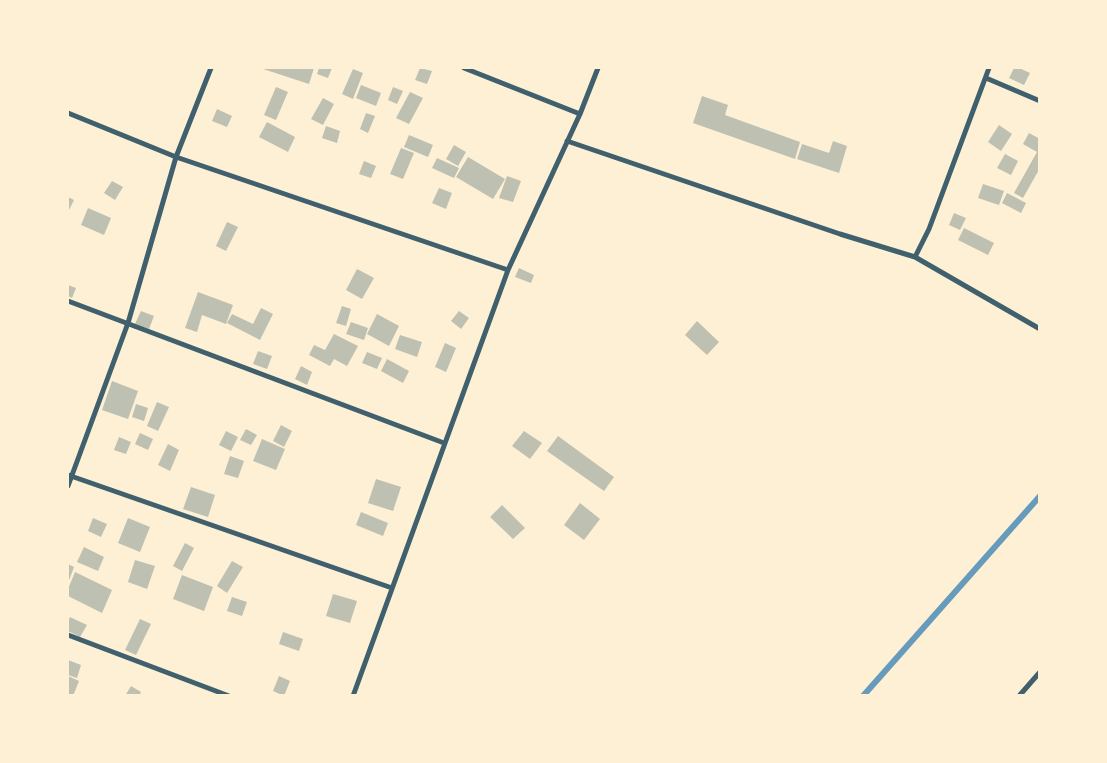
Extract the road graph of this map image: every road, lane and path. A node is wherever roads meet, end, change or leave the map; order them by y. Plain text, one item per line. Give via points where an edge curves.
1 (211, 68) edge
2 (464, 68) edge
3 (598, 68) edge
4 (990, 68) edge
5 (986, 78) junction
6 (1040, 101) edge
7 (68, 113) edge
8 (580, 114) junction
9 (567, 141) junction
10 (176, 157) junction
11 (915, 257) junction
12 (508, 270) junction
13 (68, 301) edge
14 (128, 323) junction
15 (1040, 329) edge
16 (444, 444) junction
17 (69, 476) edge
18 (68, 486) edge
19 (392, 588) junction
20 (68, 635) edge
21 (1040, 672) edge
22 (229, 696) edge
23 (353, 696) edge
24 (1019, 696) edge

1 - 10 street
2 - 8 street
3 - 8 street
4 - 5 street
5 - 6 street
5 - 11 street via 929,230
7 - 10 street
8 - 9 street
9 - 11 street
9 - 12 street
10 - 12 street
10 - 14 street
11 - 15 street
12 - 16 street
13 - 14 street
14 - 16 street
14 - 17 street
16 - 19 street
17 - 18 street
17 - 19 street
19 - 23 street
20 - 22 street
21 - 24 street

